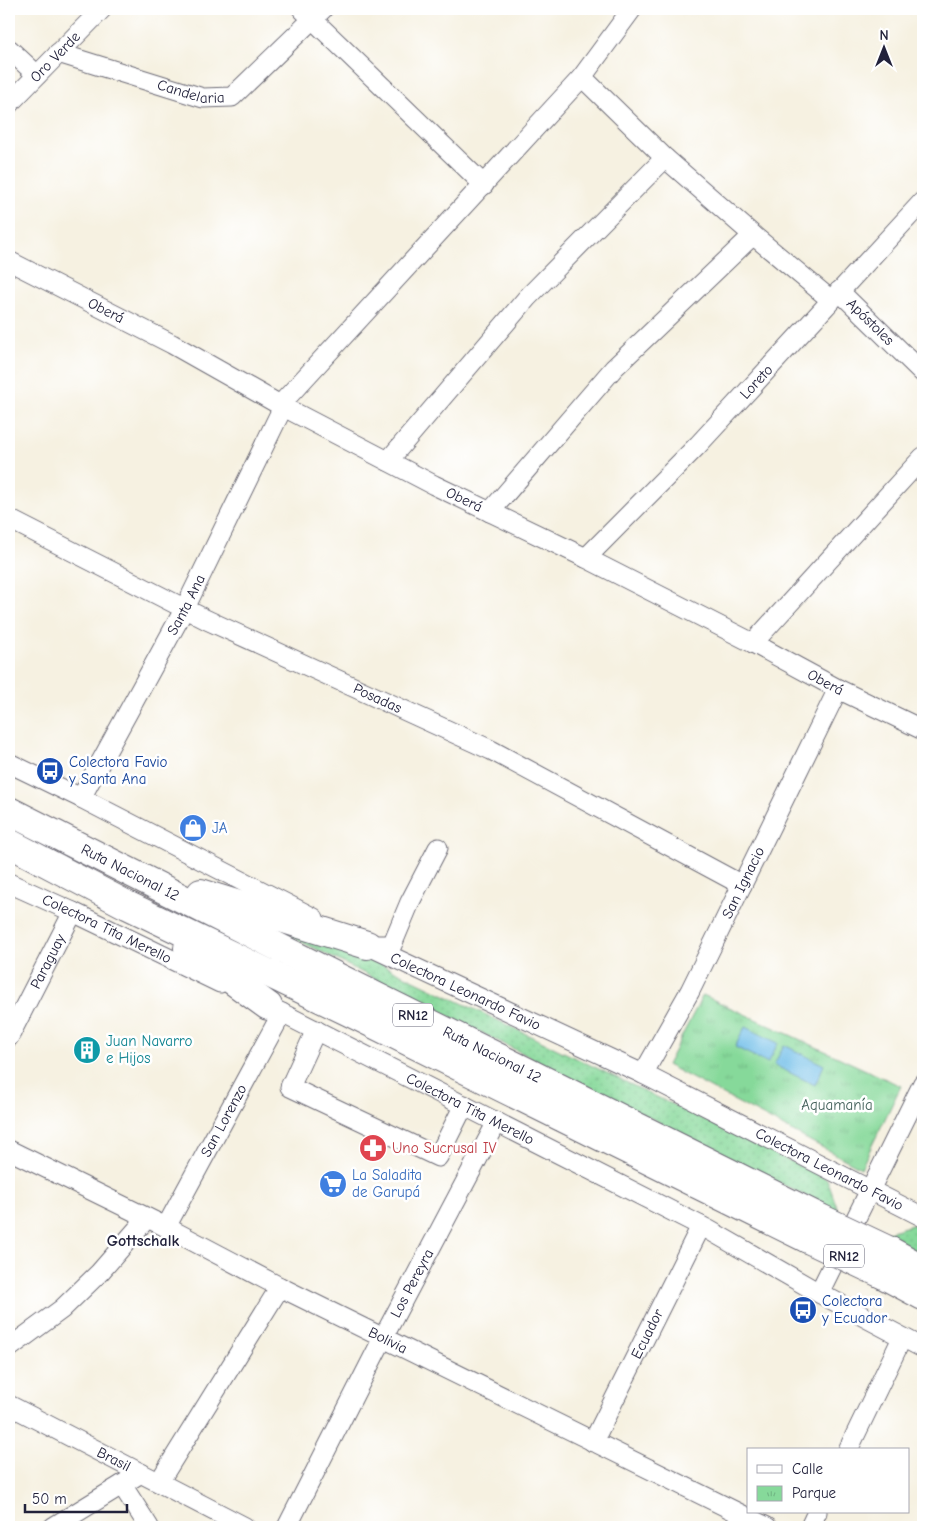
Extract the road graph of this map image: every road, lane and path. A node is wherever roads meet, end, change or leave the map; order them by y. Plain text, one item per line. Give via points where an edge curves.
1 (102, 9) edge
2 (632, 9) edge
3 (313, 12) edge
4 (9, 49) edge
5 (58, 54) junction
6 (37, 74) junction
7 (582, 77) junction
8 (9, 104) edge
9 (665, 158) junction
10 (484, 185) junction
11 (923, 201) edge
12 (753, 235) junction
13 (9, 261) edge
14 (835, 296) junction
15 (923, 373) edge
16 (281, 406) junction
17 (923, 456) edge
18 (388, 461) junction
19 (490, 512) junction
20 (9, 519) edge
21 (586, 558) junction
22 (184, 608) junction
23 (753, 643) junction
24 (838, 688) junction
25 (919, 722) edge
26 (9, 763) edge
27 (81, 798) junction
28 (9, 811) edge
29 (9, 843) edge
30 (438, 848) dead end
31 (126, 869) junction
32 (9, 883) edge
33 (742, 885) junction
34 (125, 904) junction
35 (73, 912) junction
36 (366, 945) junction
37 (275, 1009) junction
38 (316, 1030) junction
39 (9, 1038) edge
40 (643, 1074) junction
41 (923, 1083) edge
42 (464, 1105) junction
43 (497, 1122) junction
44 (9, 1150) edge
45 (869, 1190) junction
46 (923, 1217) edge
47 (147, 1218) junction
48 (701, 1226) junction
49 (166, 1227) junction
50 (813, 1228) junction
51 (885, 1262) junction
52 (923, 1269) edge
53 (280, 1287) junction
54 (819, 1293) junction
55 (923, 1296) edge
56 (383, 1338) junction
57 (902, 1338) junction
58 (9, 1348) edge
59 (923, 1348) edge
60 (9, 1405) edge
61 (593, 1442) junction
62 (849, 1448) edge
63 (140, 1473) junction
64 (159, 1482) junction
65 (122, 1485) junction
66 (816, 1514) edge
67 (53, 1527) edge
68 (149, 1527) edge
69 (245, 1527) edge
70 (288, 1527) edge
71 (767, 1527) edge
72 (810, 1527) edge

1 - 5 street, Oro Verde
2 - 7 street
3 - 5 street, Candelaria via 232,97 203,98
3 - 10 street
4 - 6 street
5 - 6 street, Oro Verde
6 - 8 street, Oro Verde
7 - 9 street, Apóstoles
7 - 10 street, Santa Ana
9 - 12 street, Apóstoles
9 - 18 street via 527,298
10 - 16 street, Santa Ana
11 - 14 street, Loreto
12 - 14 street, Apóstoles
12 - 19 street via 614,368
13 - 16 street, Oberá via 172,344
14 - 15 street, Apóstoles
14 - 21 street, Loreto via 698,445
16 - 18 street, Oberá
16 - 22 street, Santa Ana
17 - 23 street
18 - 19 street, Oberá
19 - 21 street, Oberá
20 - 22 street, Posadas
21 - 23 street, Oberá
22 - 27 street, Santa Ana
22 - 33 street, Posadas via 491,750
23 - 24 street, Oberá
24 - 25 street, Oberá
24 - 33 street, San Ignacio
26 - 27 street, Colectora Leonardo Favio
27 - 36 street, Colectora Leonardo Favio
28 - 31 highway, Ruta Nacional 12 / RN12
29 - 34 highway, Ruta Nacional 12 / RN12
30 - 36 street via 392,945
31 - 36 highway
31 - 50 highway, Ruta Nacional 12 / RN12
32 - 35 street, Colectora Tita Merello
33 - 40 street, San Ignacio via 690,992
34 - 37 highway
34 - 50 highway, Ruta Nacional 12 / RN12
35 - 37 street, Colectora Tita Merello
35 - 39 street, Paraguay
36 - 40 street, Colectora Leonardo Favio
37 - 38 street, Colectora Tita Merello
37 - 49 street, San Lorenzo
38 - 42 street, Colectora Tita Merello
38 - 42 street via 290,1087 438,1157
40 - 45 street, Colectora Leonardo Favio
41 - 45 street
42 - 43 street, Colectora Tita Merello
43 - 48 street, Colectora Tita Merello
43 - 56 street, Los Pereyra
44 - 47 street, Bolivia
45 - 46 street, Colectora Leonardo Favio
45 - 54 street
47 - 49 street, Bolivia
47 - 58 street via 100,1272 62,1309
48 - 54 street, Colectora Tita Merello
48 - 61 street, Ecuador
49 - 53 street, Bolivia
50 - 51 highway, Ruta Nacional 12 / RN12, bridge
51 - 52 highway, Ruta Nacional 12 / RN12
51 - 55 highway, Ruta Nacional 12 / RN12
53 - 56 street, Bolivia
53 - 64 street
54 - 57 street, Colectora Tita Merello
56 - 61 street, Bolivia
56 - 70 street, Los Pereyra
57 - 59 street, Colectora Tita Merello
57 - 62 street
60 - 63 street, Brasil
61 - 71 street, Bolivia
63 - 64 street, Brasil
63 - 65 street
64 - 69 street, Brasil
65 - 67 street
65 - 68 street
66 - 72 street

